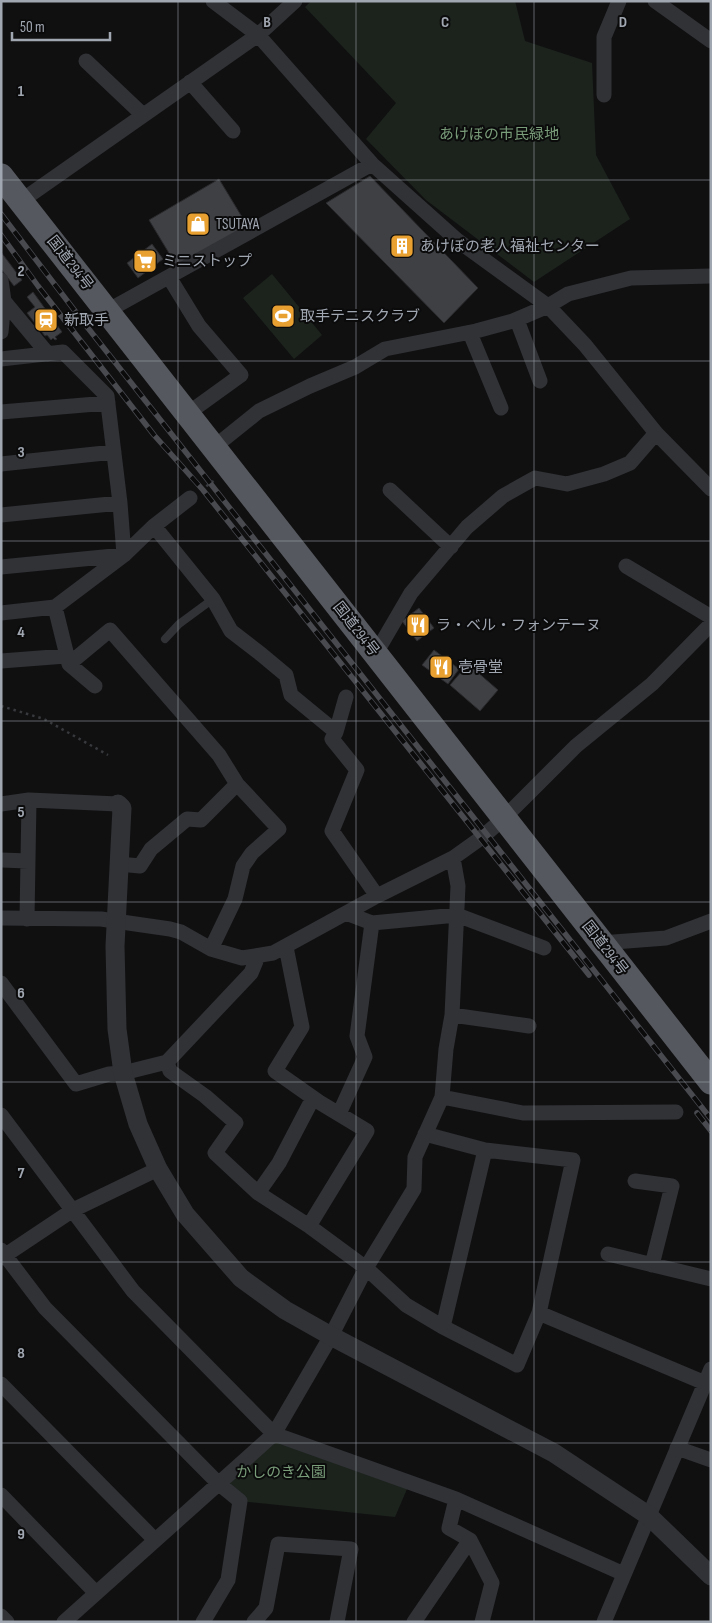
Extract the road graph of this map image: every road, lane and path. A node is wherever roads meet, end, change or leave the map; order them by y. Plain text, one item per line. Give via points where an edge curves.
1 (213, 1) edge
2 (295, 1) edge
3 (619, 1) edge
4 (655, 1) edge
5 (258, 35) junction
6 (711, 41) edge
7 (86, 62) dead end
8 (190, 82) junction
9 (604, 95) dead end
10 (143, 115) junction
11 (233, 131) dead end
12 (372, 164) junction
13 (1, 176) edge
14 (21, 201) junction
15 (711, 276) edge
16 (169, 277) junction
17 (1, 280) edge
18 (4, 301) junction
19 (548, 306) junction
20 (107, 311) junction
21 (517, 320) junction
22 (1, 332) edge
23 (470, 333) junction
24 (48, 354) junction
25 (1, 359) edge
26 (540, 381) dead end
27 (108, 403) junction
28 (500, 408) dead end
29 (1, 412) edge
30 (188, 414) junction
31 (656, 433) junction
32 (214, 448) junction
33 (114, 452) junction
34 (1, 464) edge
35 (229, 468) junction
36 (711, 489) edge
37 (390, 490) dead end
38 (190, 498) joint
39 (120, 503) junction
40 (1, 515) edge
41 (154, 526) junction
42 (451, 547) junction
43 (124, 555) junction
44 (626, 566) dead end
45 (1, 567) edge
46 (213, 599) junction
47 (55, 608) junction
48 (1, 613) edge
49 (711, 617) edge
50 (711, 624) edge
51 (165, 639) dead end
52 (376, 653) junction
53 (67, 660) junction
54 (1, 661) edge
55 (95, 686) dead end
56 (346, 697) dead end
57 (1, 706) edge
58 (336, 732) junction
59 (108, 755) dead end
60 (237, 784) junction
61 (29, 800) junction
62 (1, 804) edge
63 (118, 804) joint
64 (504, 818) junction
65 (453, 858) junction
66 (1, 860) edge
67 (28, 861) junction
68 (119, 864) junction
69 (377, 896) junction
70 (346, 914) junction
71 (457, 915) junction
72 (1, 918) edge
73 (28, 919) junction
74 (711, 921) edge
75 (116, 922) junction
76 (372, 923) junction
77 (601, 943) junction
78 (286, 947) junction
79 (544, 948) dead end
80 (210, 949) junction
81 (256, 956) junction
82 (1, 983) edge
83 (452, 1015) junction
84 (529, 1026) dead end
85 (168, 1062) junction
86 (123, 1073) junction
87 (711, 1082) edge
88 (442, 1097) junction
89 (313, 1098) junction
90 (676, 1112) dead end
91 (1, 1114) edge
92 (339, 1114) junction
93 (425, 1134) junction
94 (485, 1150) junction
95 (158, 1169) junction
96 (635, 1181) dead end
97 (258, 1193) junction
98 (73, 1210) junction
99 (309, 1226) junction
100 (3, 1254) edge
101 (608, 1254) dead end
102 (652, 1265) junction
103 (366, 1268) junction
104 (711, 1279) edge
105 (539, 1313) junction
106 (443, 1327) junction
107 (331, 1336) junction
108 (711, 1369) edge
109 (705, 1383) junction
110 (1, 1384) edge
111 (274, 1434) junction
112 (677, 1448) junction
113 (711, 1460) edge
114 (218, 1483) junction
115 (1, 1495) edge
116 (456, 1499) junction
117 (649, 1516) junction
118 (155, 1540) junction
119 (470, 1540) junction
120 (624, 1574) junction
121 (711, 1576) edge
122 (96, 1593) junction
123 (1, 1616) edge
124 (7, 1622) edge
125 (64, 1622) edge
126 (203, 1622) edge
127 (254, 1622) edge
128 (337, 1622) edge
129 (414, 1622) edge
130 (482, 1622) edge
131 (604, 1622) edge

1 - 5 street
2 - 5 street
3 - 9 street via 604,37
4 - 6 street
5 - 8 street
5 - 12 street
7 - 10 street
8 - 10 street
8 - 11 street
10 - 14 street
12 - 16 street
12 - 19 street via 457,240
13 - 14 highway, 国道294号
14 - 20 highway, 国道294号
15 - 19 street via 631,278 568,294
16 - 20 street
16 - 30 street via 199,326 241,375
17 - 18 street
18 - 22 street
18 - 24 street
19 - 21 street
19 - 31 street
20 - 30 highway, 国道294号
21 - 23 street
21 - 26 street
23 - 28 street
23 - 32 street via 386,349 355,367 259,411
24 - 25 street
24 - 27 street via 63,352 107,396
27 - 29 street
27 - 33 street
30 - 32 highway, 国道294号
31 - 36 street
31 - 42 street via 630,463 604,474 567,484 535,478 503,496 467,527
32 - 35 highway, 国道294号
33 - 34 street
33 - 39 street
35 - 38 path
35 - 52 highway, 国道294号
37 - 42 street
38 - 41 street
39 - 40 street
39 - 43 street
41 - 43 street
41 - 46 street
42 - 52 street via 411,592
43 - 45 street
43 - 47 street
44 - 49 street
46 - 51 lane
46 - 58 street via 231,632 286,675 292,695
47 - 48 street
47 - 53 street
50 - 64 street via 652,684 576,746
52 - 64 highway, 国道294号
53 - 54 street
53 - 55 street
53 - 60 street via 110,630 218,755
56 - 58 street
57 - 59 path via 44,719
58 - 69 street via 332,739 357,770 332,831
60 - 68 street via 201,820 187,819 151,849 140,866
60 - 80 street via 279,829 252,853 243,866 235,899
61 - 62 street
61 - 63 street
61 - 67 street
63 - 68 street via 122,808
64 - 65 street
64 - 77 highway, 国道294号
65 - 69 street
65 - 71 street via 458,886
66 - 67 street
67 - 73 street
68 - 75 street
69 - 70 street
70 - 76 street
70 - 78 street
71 - 76 street
71 - 79 street
71 - 83 street
72 - 73 street
73 - 75 street
74 - 77 street via 666,938
75 - 80 street via 176,931
75 - 86 street via 117,1029
76 - 92 street via 357,1036 365,1057
77 - 87 highway, 国道294号
78 - 81 street
78 - 89 street via 302,1027 275,1070
80 - 81 street via 242,958
81 - 85 street via 251,973
82 - 86 street via 76,1084
83 - 84 street
83 - 88 street
85 - 86 street
85 - 97 street via 170,1071 236,1123 215,1153
86 - 95 street via 138,1124
88 - 90 street via 523,1114
88 - 93 street
89 - 92 street
89 - 97 street via 279,1163
91 - 98 street
92 - 99 street via 367,1131
93 - 94 street
93 - 103 street via 415,1157 414,1188
94 - 105 street via 573,1160
94 - 106 street
95 - 98 street
95 - 107 street via 185,1214 241,1278 285,1310
96 - 102 street via 672,1186
97 - 99 street
98 - 100 street
98 - 111 street via 132,1291
99 - 103 street
100 - 114 street via 45,1308
101 - 102 street
102 - 104 street
103 - 106 street via 406,1305
103 - 107 street
105 - 106 street via 517,1365
105 - 109 street
107 - 111 street
107 - 117 street via 554,1453
108 - 109 street
109 - 112 street
110 - 118 street
111 - 114 street
111 - 116 street
112 - 113 street
112 - 117 street
114 - 118 street
114 - 126 street via 240,1501 228,1580
115 - 122 street
116 - 119 street via 449,1528
116 - 120 street
117 - 120 street
117 - 121 street
118 - 122 street
119 - 129 street
119 - 130 street via 492,1583
120 - 131 street
122 - 125 street
123 - 124 street
127 - 128 street via 266,1608 278,1544 352,1550

